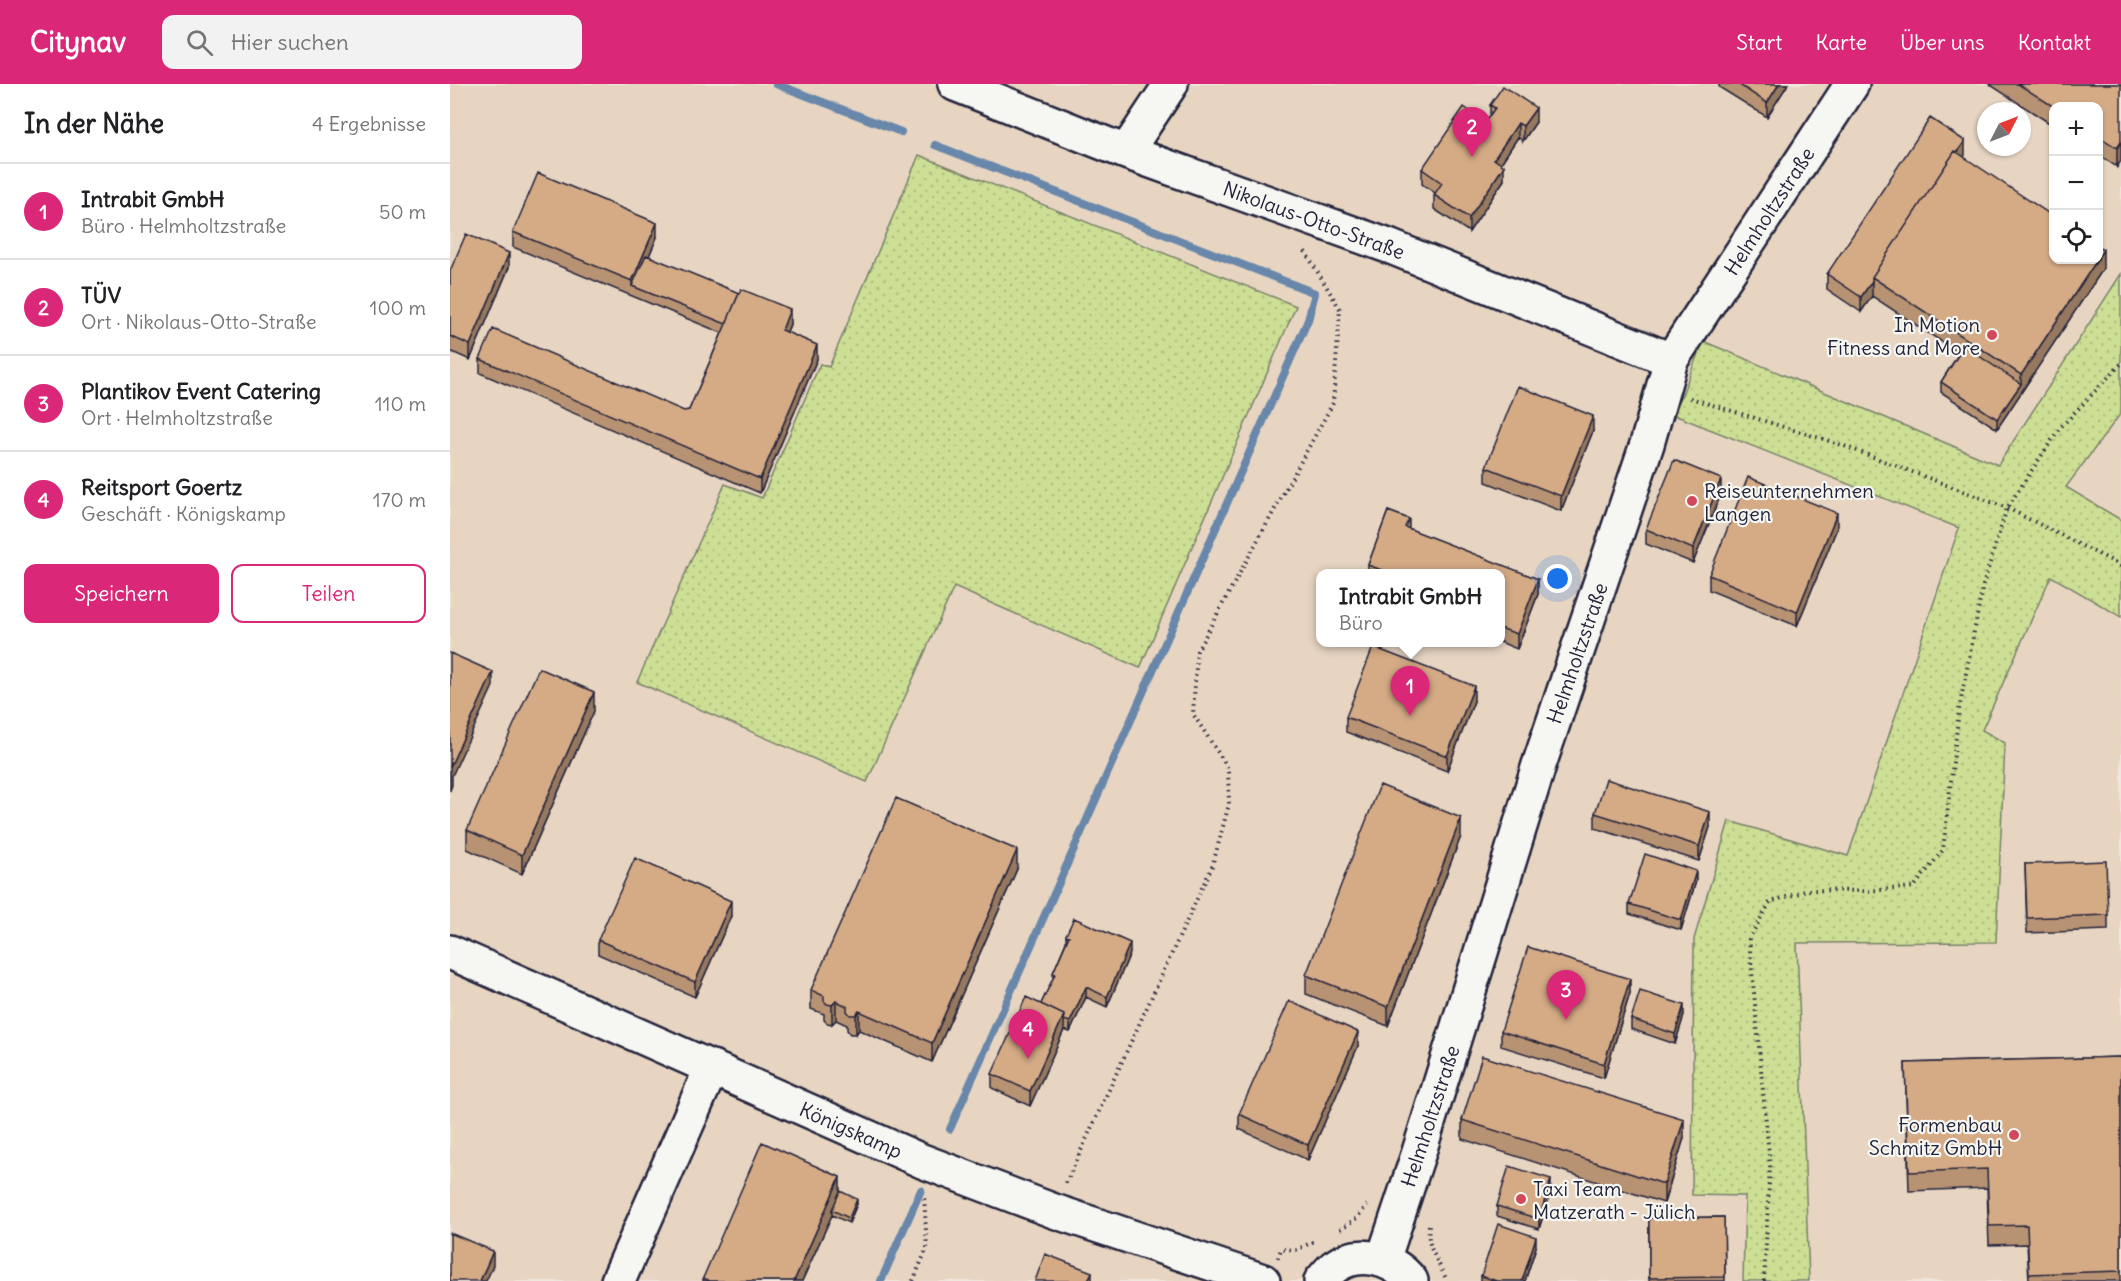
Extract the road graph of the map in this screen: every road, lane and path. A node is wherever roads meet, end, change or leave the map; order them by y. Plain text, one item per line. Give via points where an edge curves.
1 (955, 84) edge
2 (1171, 84) edge
3 (1852, 84) edge
4 (1126, 152) junction
5 (1290, 211) junction
6 (2121, 364) edge
7 (1667, 375) junction
8 (2007, 507) junction
9 (2121, 568) edge
10 (450, 952) edge
11 (712, 1067) junction
12 (922, 1161) junction
13 (1054, 1211) junction
14 (1430, 1225) dead end
15 (1383, 1260) junction
16 (618, 1281) edge
17 (913, 1281) edge
18 (1263, 1281) edge
19 (1321, 1281) edge
20 (1411, 1281) edge
21 (1447, 1281) edge
22 (1764, 1281) edge

1 - 4 street, Nikolaus-Otto-Straße
2 - 4 street
3 - 7 street, Helmholtzstraße
4 - 5 street, Nikolaus-Otto-Straße
5 - 7 street, Nikolaus-Otto-Straße via 1391,247
5 - 13 path via 1301,245 1340,309 1333,403 1197,651 1193,714 1228,768 1229,804 1213,864
6 - 8 path via 2059,429
7 - 8 path
7 - 15 street, Helmholtzstraße
8 - 9 path
8 - 22 path via 1983,585 1959,710 1943,850 1914,887 1808,890 1770,902 1749,939 1770,1166
10 - 11 street, Königskamp
11 - 12 street, Königskamp
11 - 16 street
12 - 13 street, Königskamp
12 - 17 path via 927,1248
13 - 18 street, Königskamp
14 - 21 path via 1430,1248
15 - 19 street via 1352,1259 1334,1267
15 - 20 street

